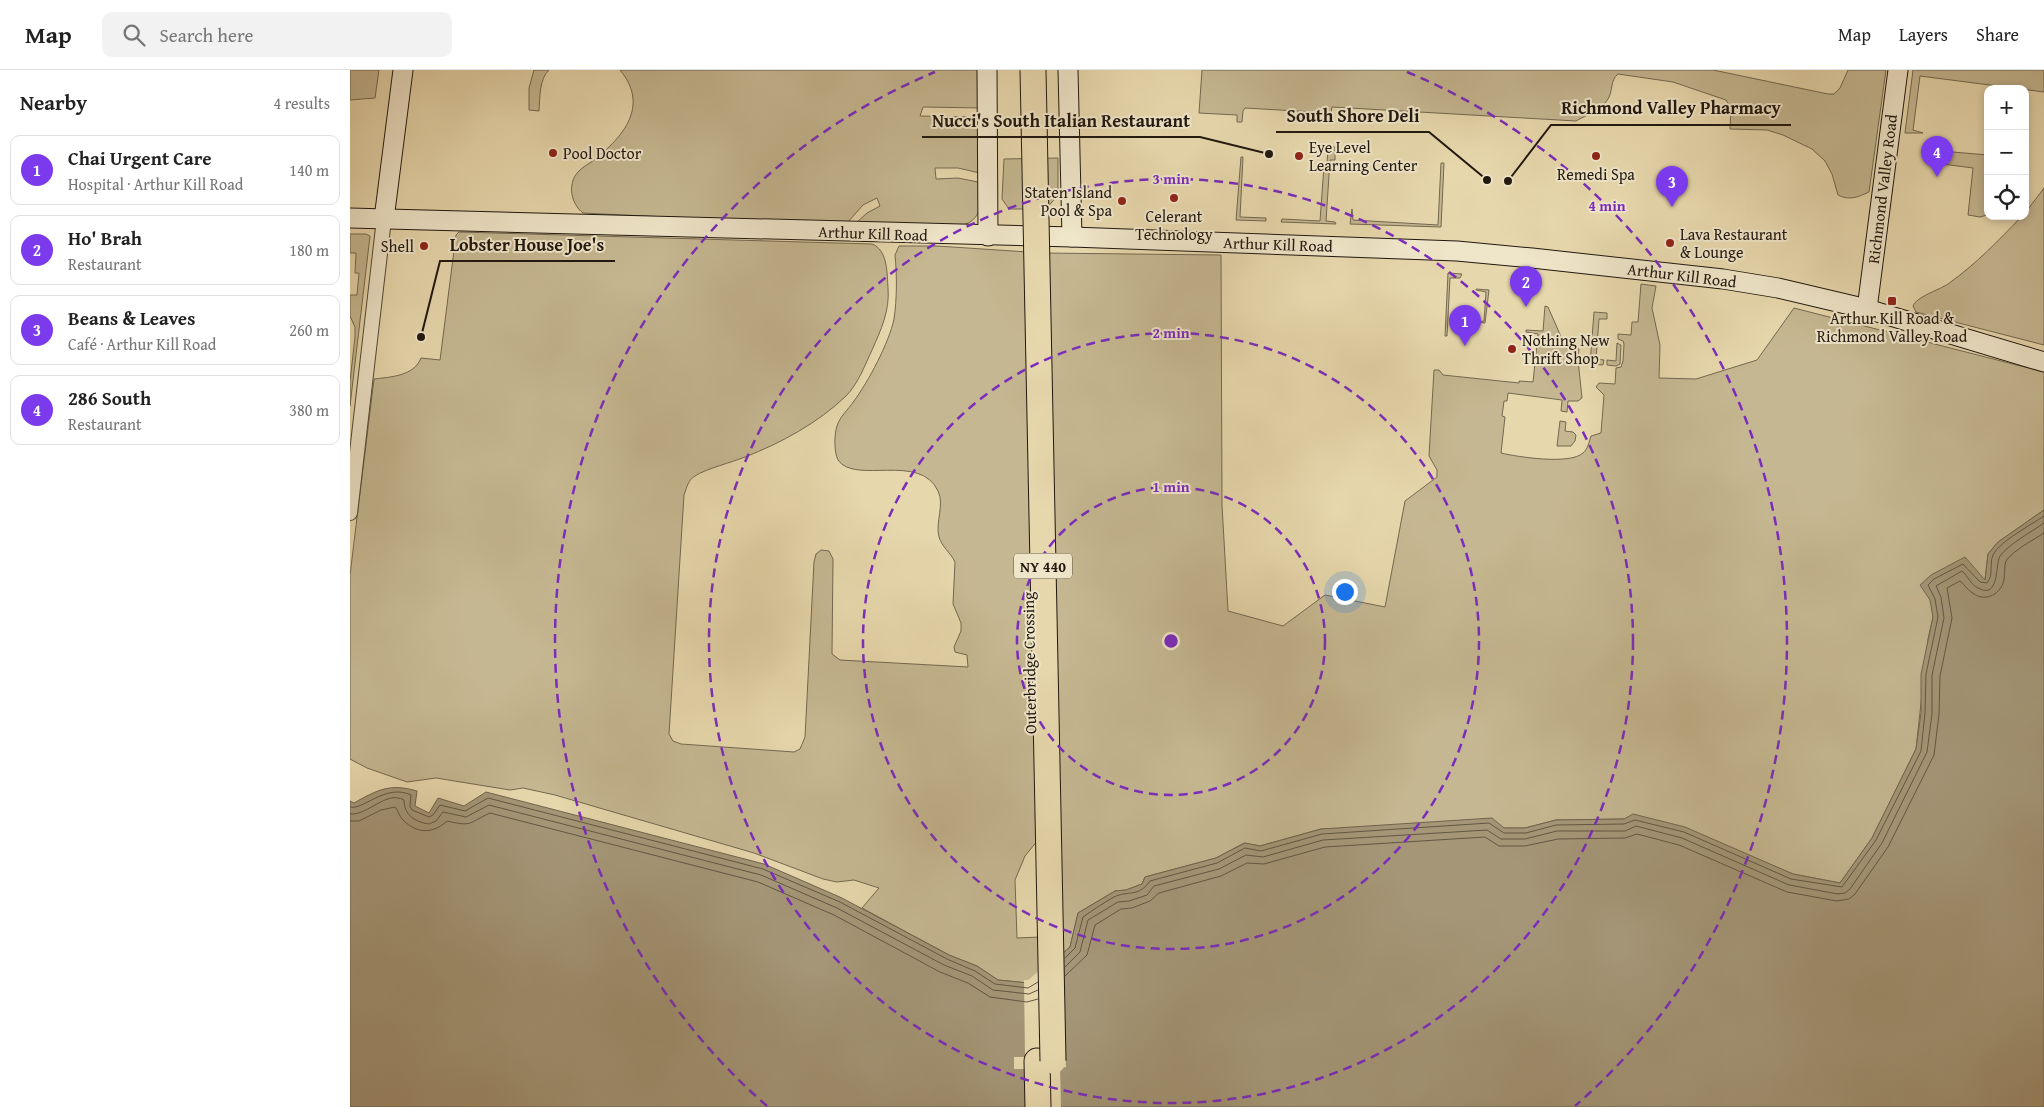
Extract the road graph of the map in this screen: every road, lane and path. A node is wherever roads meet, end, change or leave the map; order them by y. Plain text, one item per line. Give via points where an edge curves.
1 (403, 70) edge
2 (987, 70) edge
3 (1017, 70) edge
4 (1033, 70) edge
5 (1068, 70) edge
6 (1898, 70) edge
7 (350, 218) edge
8 (384, 219) junction
9 (988, 236) junction
10 (1072, 238) junction
11 (1867, 308) junction
12 (2044, 362) edge
13 (350, 513) edge
14 (1038, 1107) edge
15 (1054, 1107) edge

1 - 8 street
2 - 9 street
3 - 14 highway, Outerbridge Crossing / NY 440
4 - 15 highway, Outerbridge Crossing / NY 440, bridge
5 - 10 street
6 - 11 street, Richmond Valley Road
7 - 8 street, Arthur Kill Road
8 - 9 street, Arthur Kill Road
8 - 13 street
9 - 10 street, Arthur Kill Road
10 - 11 street, Arthur Kill Road via 1414,249 1532,258 1723,279
11 - 12 street, Arthur Kill Road

